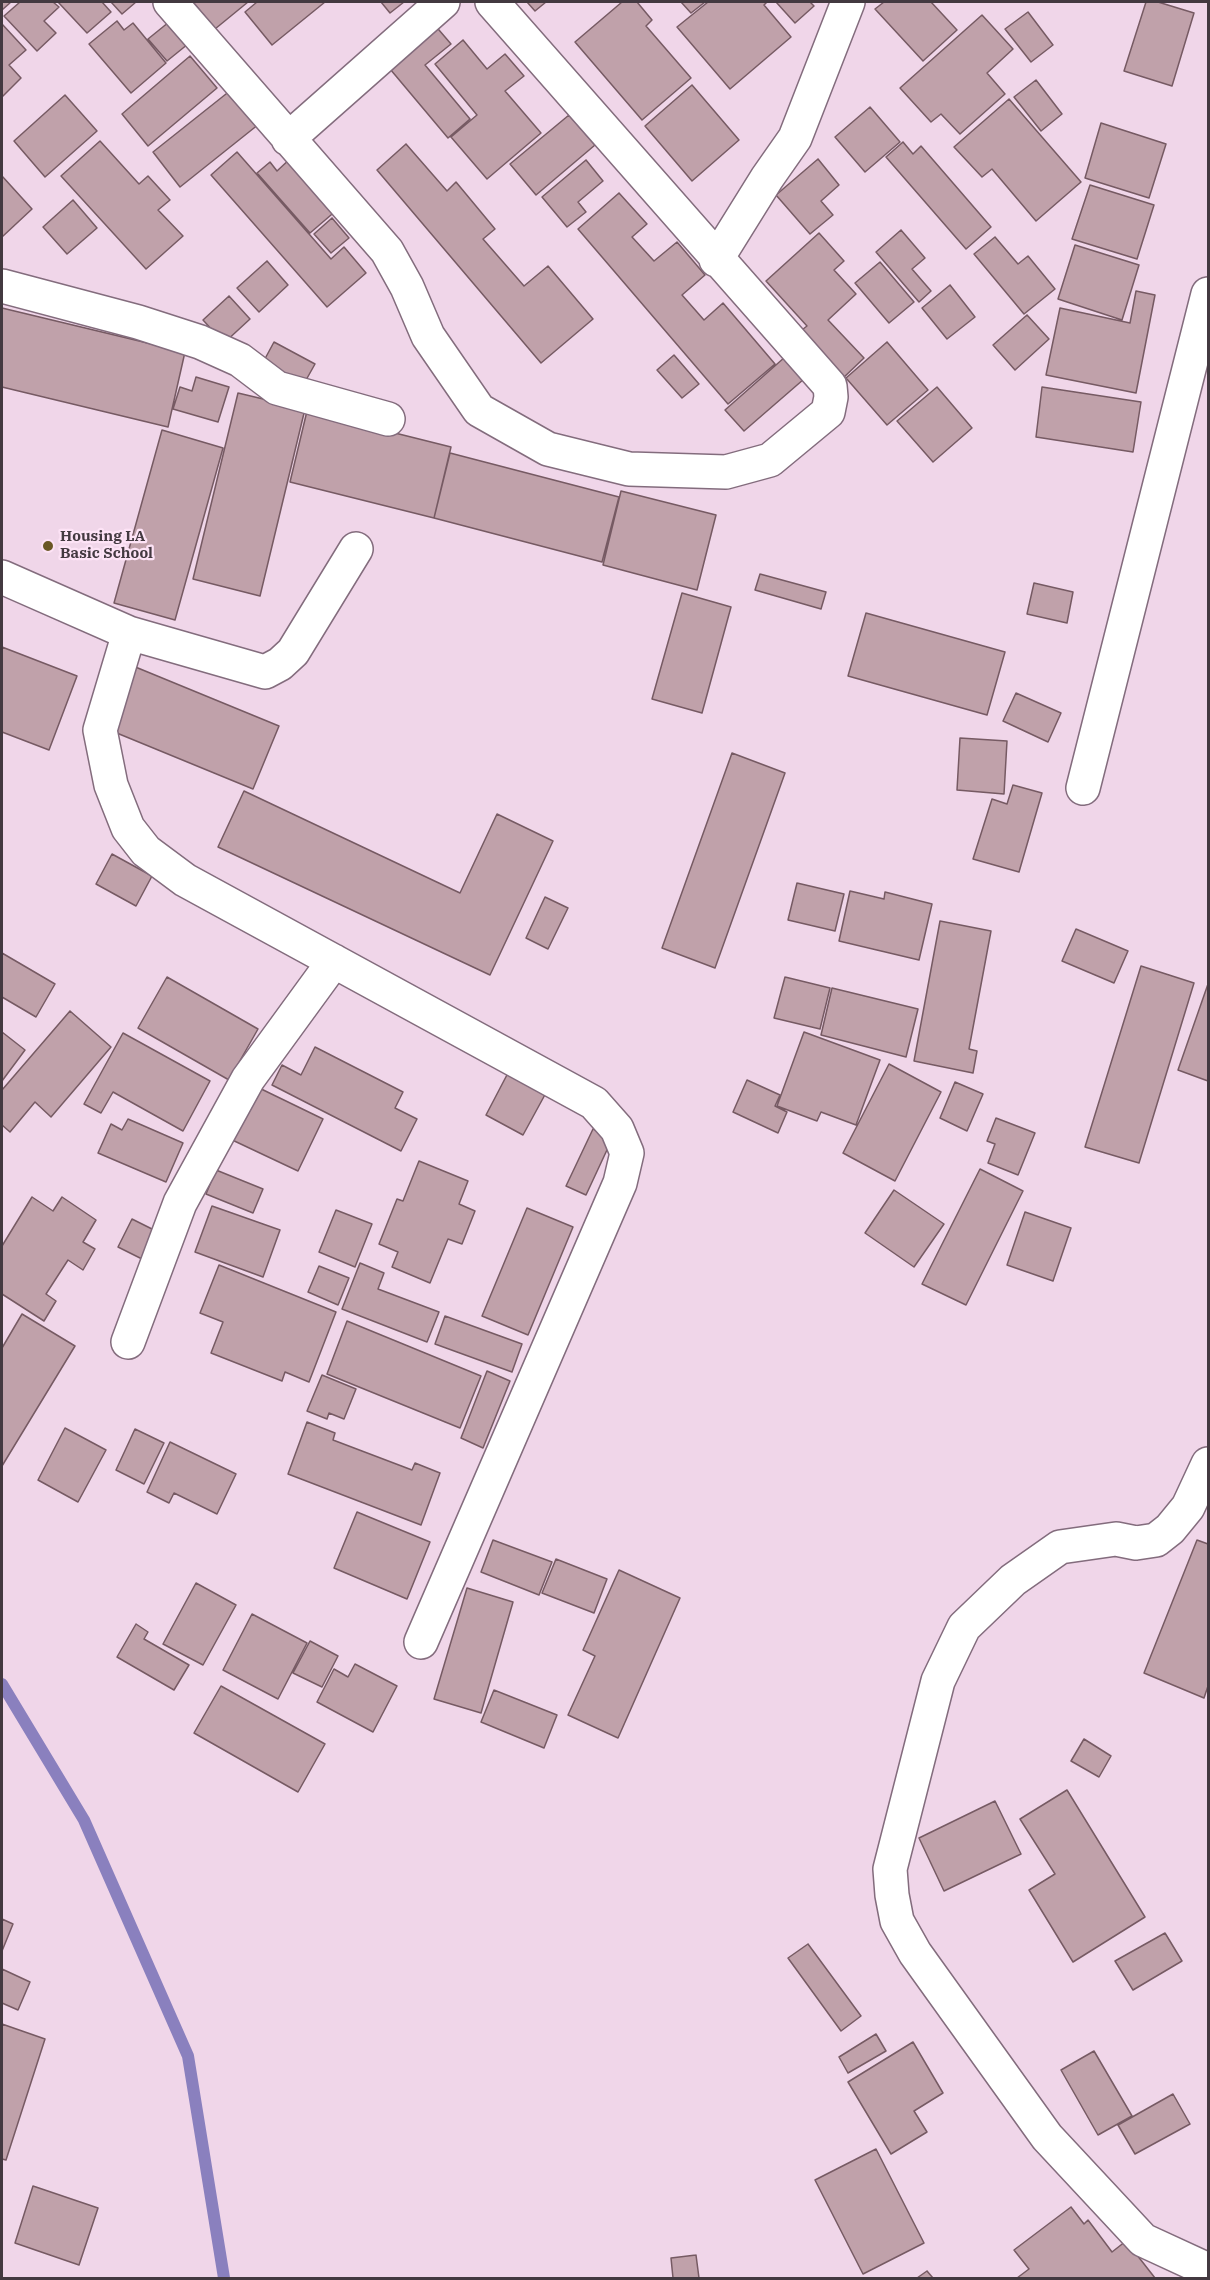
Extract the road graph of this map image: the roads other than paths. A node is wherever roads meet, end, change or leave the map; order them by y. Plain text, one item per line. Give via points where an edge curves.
1 (170, 2) edge
2 (442, 2) edge
3 (492, 2) edge
4 (848, 2) edge
5 (288, 139) junction
6 (716, 260) junction
7 (2, 286) edge
8 (1209, 294) edge
9 (388, 419) dead end
10 (356, 549) dead end
11 (2, 577) edge
12 (129, 633) junction
13 (1083, 788) dead end
14 (334, 961) junction
15 (128, 1342) dead end
16 (1209, 1464) edge
17 (421, 1642) dead end
18 (1209, 2270) edge

1 - 5 street
2 - 5 street
3 - 6 street
4 - 6 street via 795,138
5 - 6 street via 387,251 428,336 479,410 548,449 629,469 726,472 770,460 828,412 830,386
7 - 9 street via 200,342 240,360 277,388
8 - 13 street
10 - 12 street via 293,652 265,672
11 - 12 street
12 - 14 street via 100,730 111,785 128,828 146,851 185,880
14 - 15 street via 248,1079 180,1203
14 - 17 street via 594,1103 618,1129 627,1153 620,1183
16 - 18 street via 1188,1507 1156,1540 1136,1543 1116,1539 1060,1547 1013,1580 964,1627 939,1681 890,1869 897,1920 915,1953 1047,2137 1143,2240

